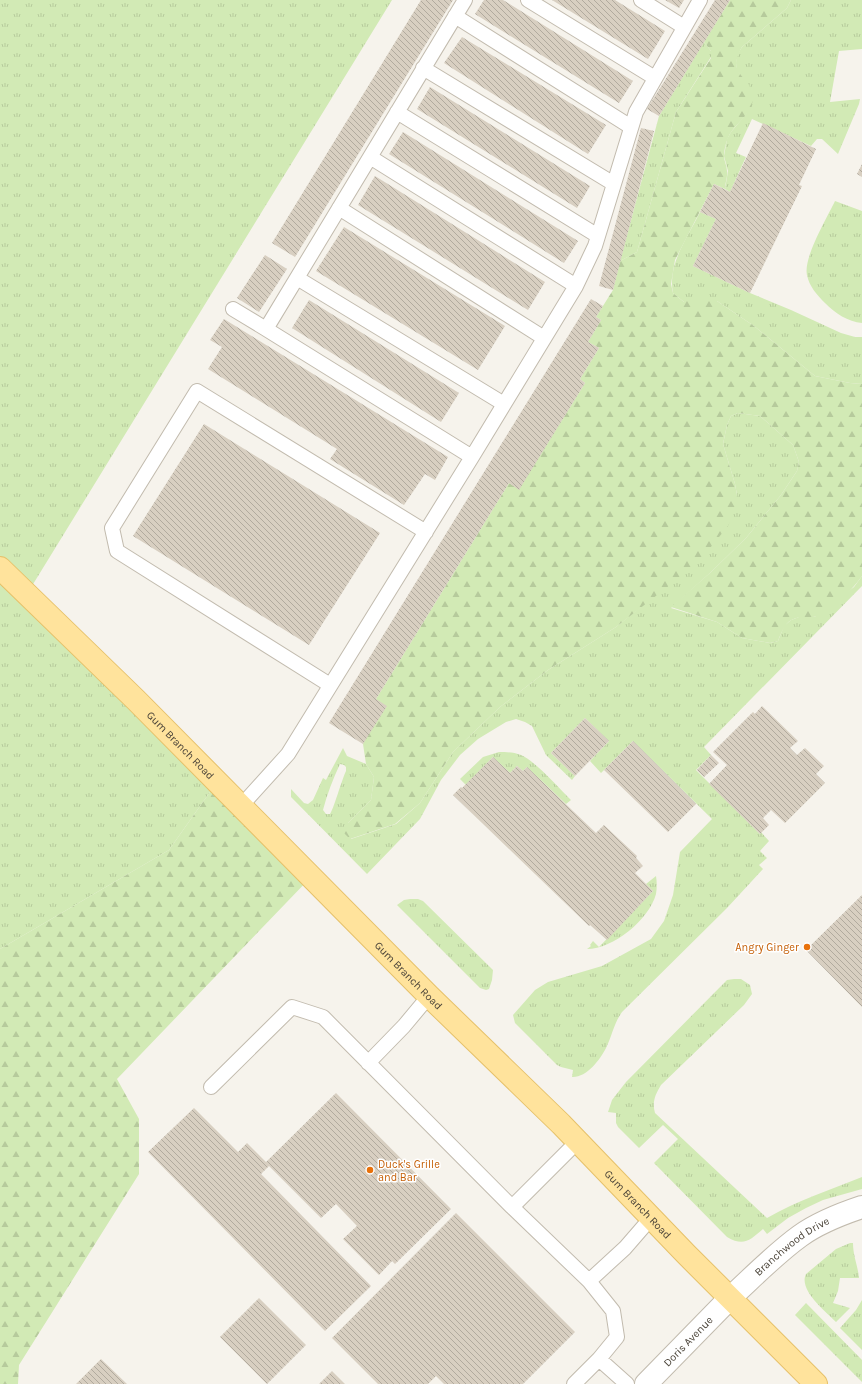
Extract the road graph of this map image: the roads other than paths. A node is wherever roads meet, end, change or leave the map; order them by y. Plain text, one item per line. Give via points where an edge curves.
1 (465, 0) edge
2 (528, 0) edge
3 (641, 0) edge
4 (700, 0) edge
5 (455, 16) junction
6 (684, 27) junction
7 (423, 68) junction
8 (655, 78) junction
9 (397, 112) junction
10 (631, 127) junction
11 (370, 157) junction
12 (614, 184) junction
13 (339, 208) junction
14 (598, 236) junction
15 (297, 278) junction
16 (576, 286) junction
17 (233, 309) dead end
18 (266, 329) junction
19 (544, 338) junction
20 (504, 404) junction
21 (472, 457) junction
22 (426, 532) junction
23 (0, 568) edge
24 (330, 685) junction
25 (241, 806) junction
26 (429, 996) junction
27 (368, 1063) junction
28 (211, 1087) dead end
29 (578, 1142) junction
30 (512, 1207) junction
31 (862, 1208) edge
32 (651, 1218) junction
33 (589, 1281) junction
34 (730, 1298) junction
35 (599, 1359) junction
36 (574, 1384) edge
37 (627, 1384) edge
38 (646, 1384) edge
39 (816, 1384) edge

1 - 5 lane
2 - 8 lane
3 - 6 lane
4 - 6 lane
5 - 7 lane
5 - 10 lane
6 - 8 lane
7 - 9 lane
7 - 12 lane
8 - 10 lane via 636,112
9 - 11 lane
9 - 14 lane
10 - 12 lane
11 - 13 lane
11 - 16 lane
12 - 14 lane
13 - 15 lane
13 - 19 lane
14 - 16 lane
15 - 18 lane
15 - 20 lane
16 - 19 lane
17 - 18 lane
18 - 21 lane
19 - 20 lane
20 - 21 lane
21 - 22 lane
22 - 24 lane
22 - 24 lane via 197,391 112,528 117,551
23 - 25 main road, Gum Branch Road
24 - 25 lane via 288,754
25 - 26 main road, Gum Branch Road
26 - 27 lane
26 - 29 main road, Gum Branch Road
27 - 28 lane via 323,1017 292,1007
27 - 30 lane
29 - 30 lane
29 - 32 main road, Gum Branch Road
30 - 33 lane
31 - 34 street, Branchwood Drive via 834,1218 801,1235
32 - 33 lane via 625,1248
32 - 34 main road, Gum Branch Road
33 - 35 lane via 613,1311 618,1337
34 - 38 street, Doris Avenue
34 - 39 main road, Gum Branch Road
35 - 36 lane
35 - 37 lane

